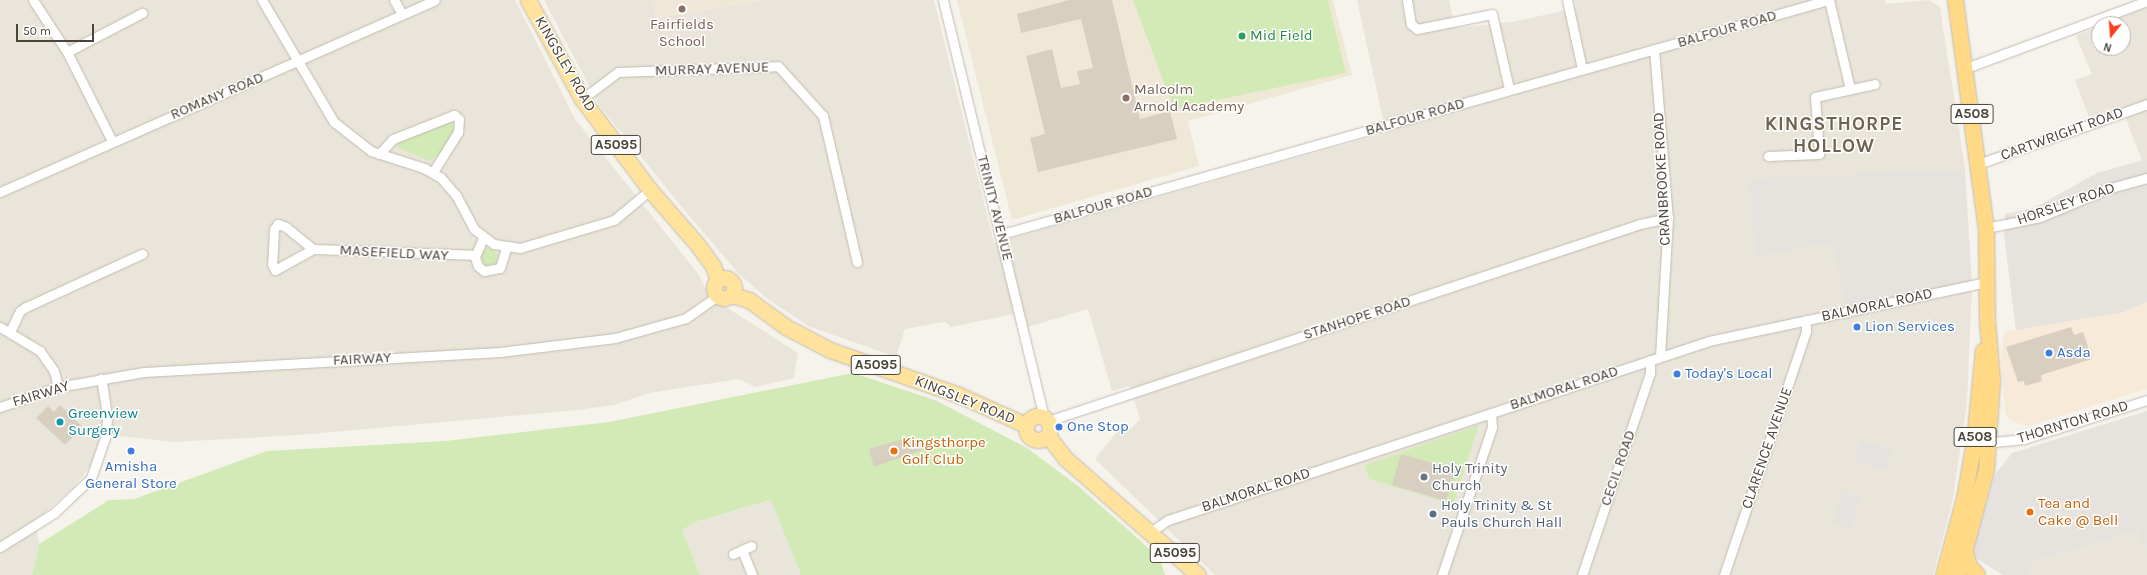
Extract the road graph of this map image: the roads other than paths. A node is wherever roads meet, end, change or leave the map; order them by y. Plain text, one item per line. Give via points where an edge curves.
1 (33, 0) edge
2 (262, 0) edge
3 (394, 0) edge
4 (435, 0) edge
5 (528, 0) edge
6 (943, 0) edge
7 (1407, 0) edge
8 (1567, 0) edge
9 (1829, 0) edge
10 (1955, 0) edge
11 (2147, 2) edge
12 (142, 13) dead end
13 (402, 14) junction
14 (1654, 49) junction
15 (66, 52) junction
16 (297, 61) junction
17 (1966, 68) junction
18 (1582, 69) junction
19 (1874, 84) dead end
20 (1509, 89) junction
21 (1850, 89) junction
22 (582, 99) junction
23 (2147, 104) edge
24 (112, 141) junction
25 (378, 154) junction
26 (1768, 156) dead end
27 (1978, 164) junction
28 (433, 172) junction
29 (2147, 178) edge
30 (650, 190) junction
31 (0, 192) edge
32 (1668, 218) junction
33 (1986, 228) junction
34 (1002, 234) junction
35 (483, 238) junction
36 (506, 248) junction
37 (313, 249) junction
38 (142, 254) dead end
39 (475, 255) junction
40 (857, 262) dead end
41 (1988, 282) junction
42 (725, 296) junction
43 (1806, 320) junction
44 (0, 326) edge
45 (10, 332) junction
46 (1660, 356) junction
47 (1650, 360) junction
48 (101, 378) junction
49 (58, 387) junction
50 (2147, 400) edge
51 (0, 407) edge
52 (1491, 412) junction
53 (1046, 419) junction
54 (1026, 425) junction
55 (1048, 436) junction
56 (1982, 442) junction
57 (1152, 531) junction
58 (751, 546) dead end
59 (0, 547) edge
60 (742, 550) junction
61 (1958, 550) junction
62 (733, 554) dead end
63 (1965, 574) edge
64 (752, 575) edge
65 (1198, 575) edge
66 (1442, 575) edge
67 (1582, 575) edge
68 (1724, 575) edge
69 (1944, 575) edge

1 - 15 street
2 - 16 street
3 - 13 street
4 - 13 street, ROMANY ROAD
5 - 22 main road, KINGSLEY ROAD / A5095
6 - 34 street, TRINITY AVENUE
7 - 20 street via 1411,24 1417,29 1492,14
8 - 18 street
9 - 14 street, BALFOUR ROAD
9 - 21 street
10 - 17 highway, A508
11 - 17 street
12 - 15 street
13 - 16 street, ROMANY ROAD
14 - 18 street, BALFOUR ROAD
14 - 32 street, CRANBROOKE ROAD
15 - 24 street
16 - 24 street, ROMANY ROAD
16 - 25 street via 334,122 354,140
17 - 27 highway, A508
18 - 20 street, BALFOUR ROAD
19 - 21 street
20 - 34 street, BALFOUR ROAD
21 - 26 street via 1815,97 1819,154
22 - 30 main road, KINGSLEY ROAD / A5095
22 - 40 street, MURRAY AVENUE via 618,72 778,66 823,116
23 - 27 street, CARTWRIGHT ROAD
24 - 31 street, ROMANY ROAD
25 - 28 street
25 - 28 street via 393,139 454,115 459,118 458,132
27 - 33 highway, A508
28 - 35 street via 453,189 474,229
29 - 33 street, HORSLEY ROAD via 2107,188 2040,217
30 - 36 street via 614,220 525,247
30 - 42 main road, KINGSLEY ROAD / A5095 via 697,244 713,266 718,280 726,278 732,282
32 - 46 street, CRANBROOKE ROAD
32 - 53 street, STANHOPE ROAD via 1640,224
33 - 41 highway, A508
34 - 53 street, TRINITY AVENUE
35 - 36 street
35 - 39 street
36 - 39 street via 502,264 493,272 481,269
37 - 37 street via 275,270 272,264 274,229 278,224 286,227
37 - 39 street, MASEFIELD WAY
38 - 45 street via 26,307 20,311
41 - 43 street, BALMORAL ROAD
41 - 56 highway, A508 via 1987,321 1992,381
42 - 48 street, FAIRWAY via 686,318 657,329 551,347 185,369
42 - 54 main road, KINGSLEY ROAD / A5095 via 749,300 786,328 830,350 952,393
43 - 46 street, BALMORAL ROAD via 1709,341
43 - 68 street, CLARENCE AVENUE via 1803,340
44 - 45 street
45 - 49 street via 40,351 51,366
46 - 47 street, BALMORAL ROAD
47 - 52 street, BALMORAL ROAD
47 - 67 street, CECIL ROAD via 1645,386
48 - 49 street, FAIRWAY
48 - 59 street via 107,429 91,478 54,513
49 - 51 street, FAIRWAY
50 - 56 street, THORNTON ROAD via 2024,439
52 - 57 street, BALMORAL ROAD via 1168,520
52 - 66 street via 1492,427
53 - 54 main road via 1033,417
53 - 55 main road via 1050,429
54 - 55 main road via 1028,436 1034,440
55 - 57 main road, A5095 via 1065,458
56 - 61 highway, A508 via 1957,527
56 - 61 highway, A508 via 1986,469
57 - 65 main road, A5095
58 - 60 street
60 - 62 street
60 - 64 street
61 - 63 highway via 1969,566
61 - 69 highway, A508

